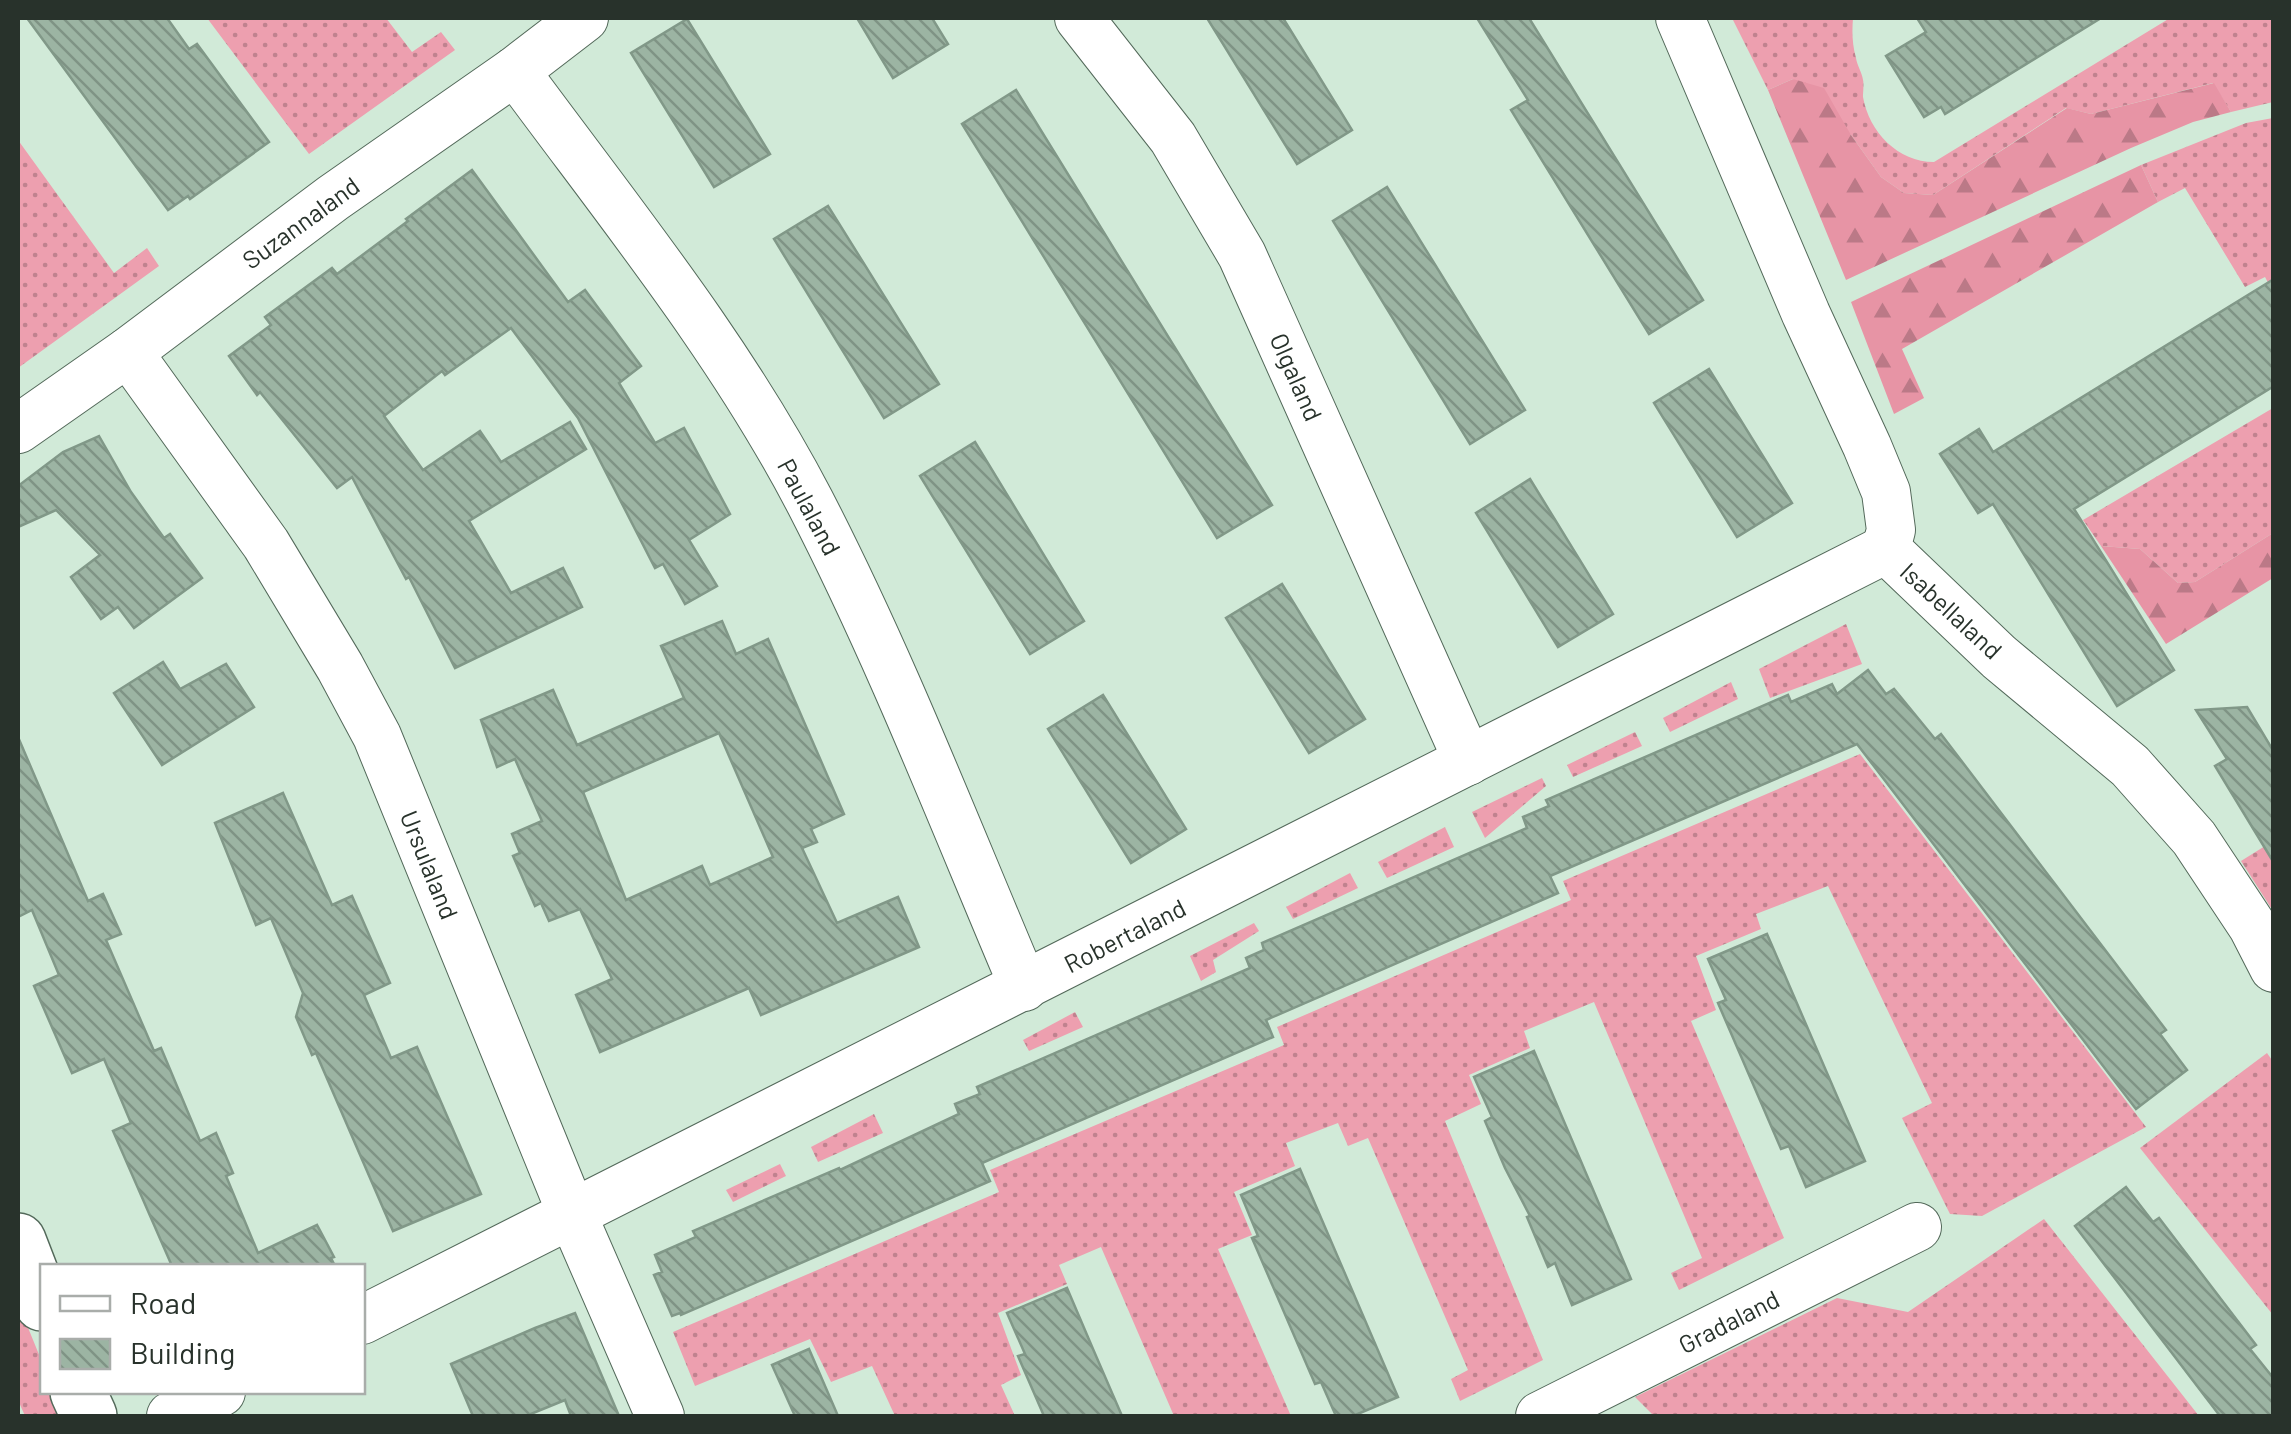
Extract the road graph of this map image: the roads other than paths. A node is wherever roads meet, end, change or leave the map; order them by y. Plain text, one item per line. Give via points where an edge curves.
1 (584, 18) edge
2 (1080, 18) edge
3 (1680, 18) edge
4 (516, 71) junction
5 (128, 352) junction
6 (18, 429) edge
7 (1886, 550) junction
8 (1468, 761) junction
9 (2274, 968) edge
10 (1024, 987) junction
11 (572, 1214) junction
12 (1918, 1227) dead end
13 (18, 1241) edge
14 (40, 1298) edge
15 (365, 1318) edge
16 (217, 1394) edge
17 (171, 1416) edge
18 (660, 1416) edge
19 (1540, 1416) edge

1 - 4 street, Suzannaland
2 - 8 street, Olgaland via 1173,138 1242,255
3 - 7 street, Isabellaland via 1886,492 1892,530
4 - 5 street, Suzannaland
4 - 10 street, Paulaland via 684,301 809,500 870,625
5 - 6 street, Suzannaland
5 - 11 street, Ursulaland via 266,544 376,736
7 - 8 street, Robertaland
7 - 9 street, Isabellaland via 2130,766 2194,838
8 - 10 street, Robertaland
10 - 11 street, Robertaland
11 - 15 street, Robertaland
11 - 18 street, Ursulaland
12 - 19 street, Gradaland
13 - 14 main road
16 - 17 street

